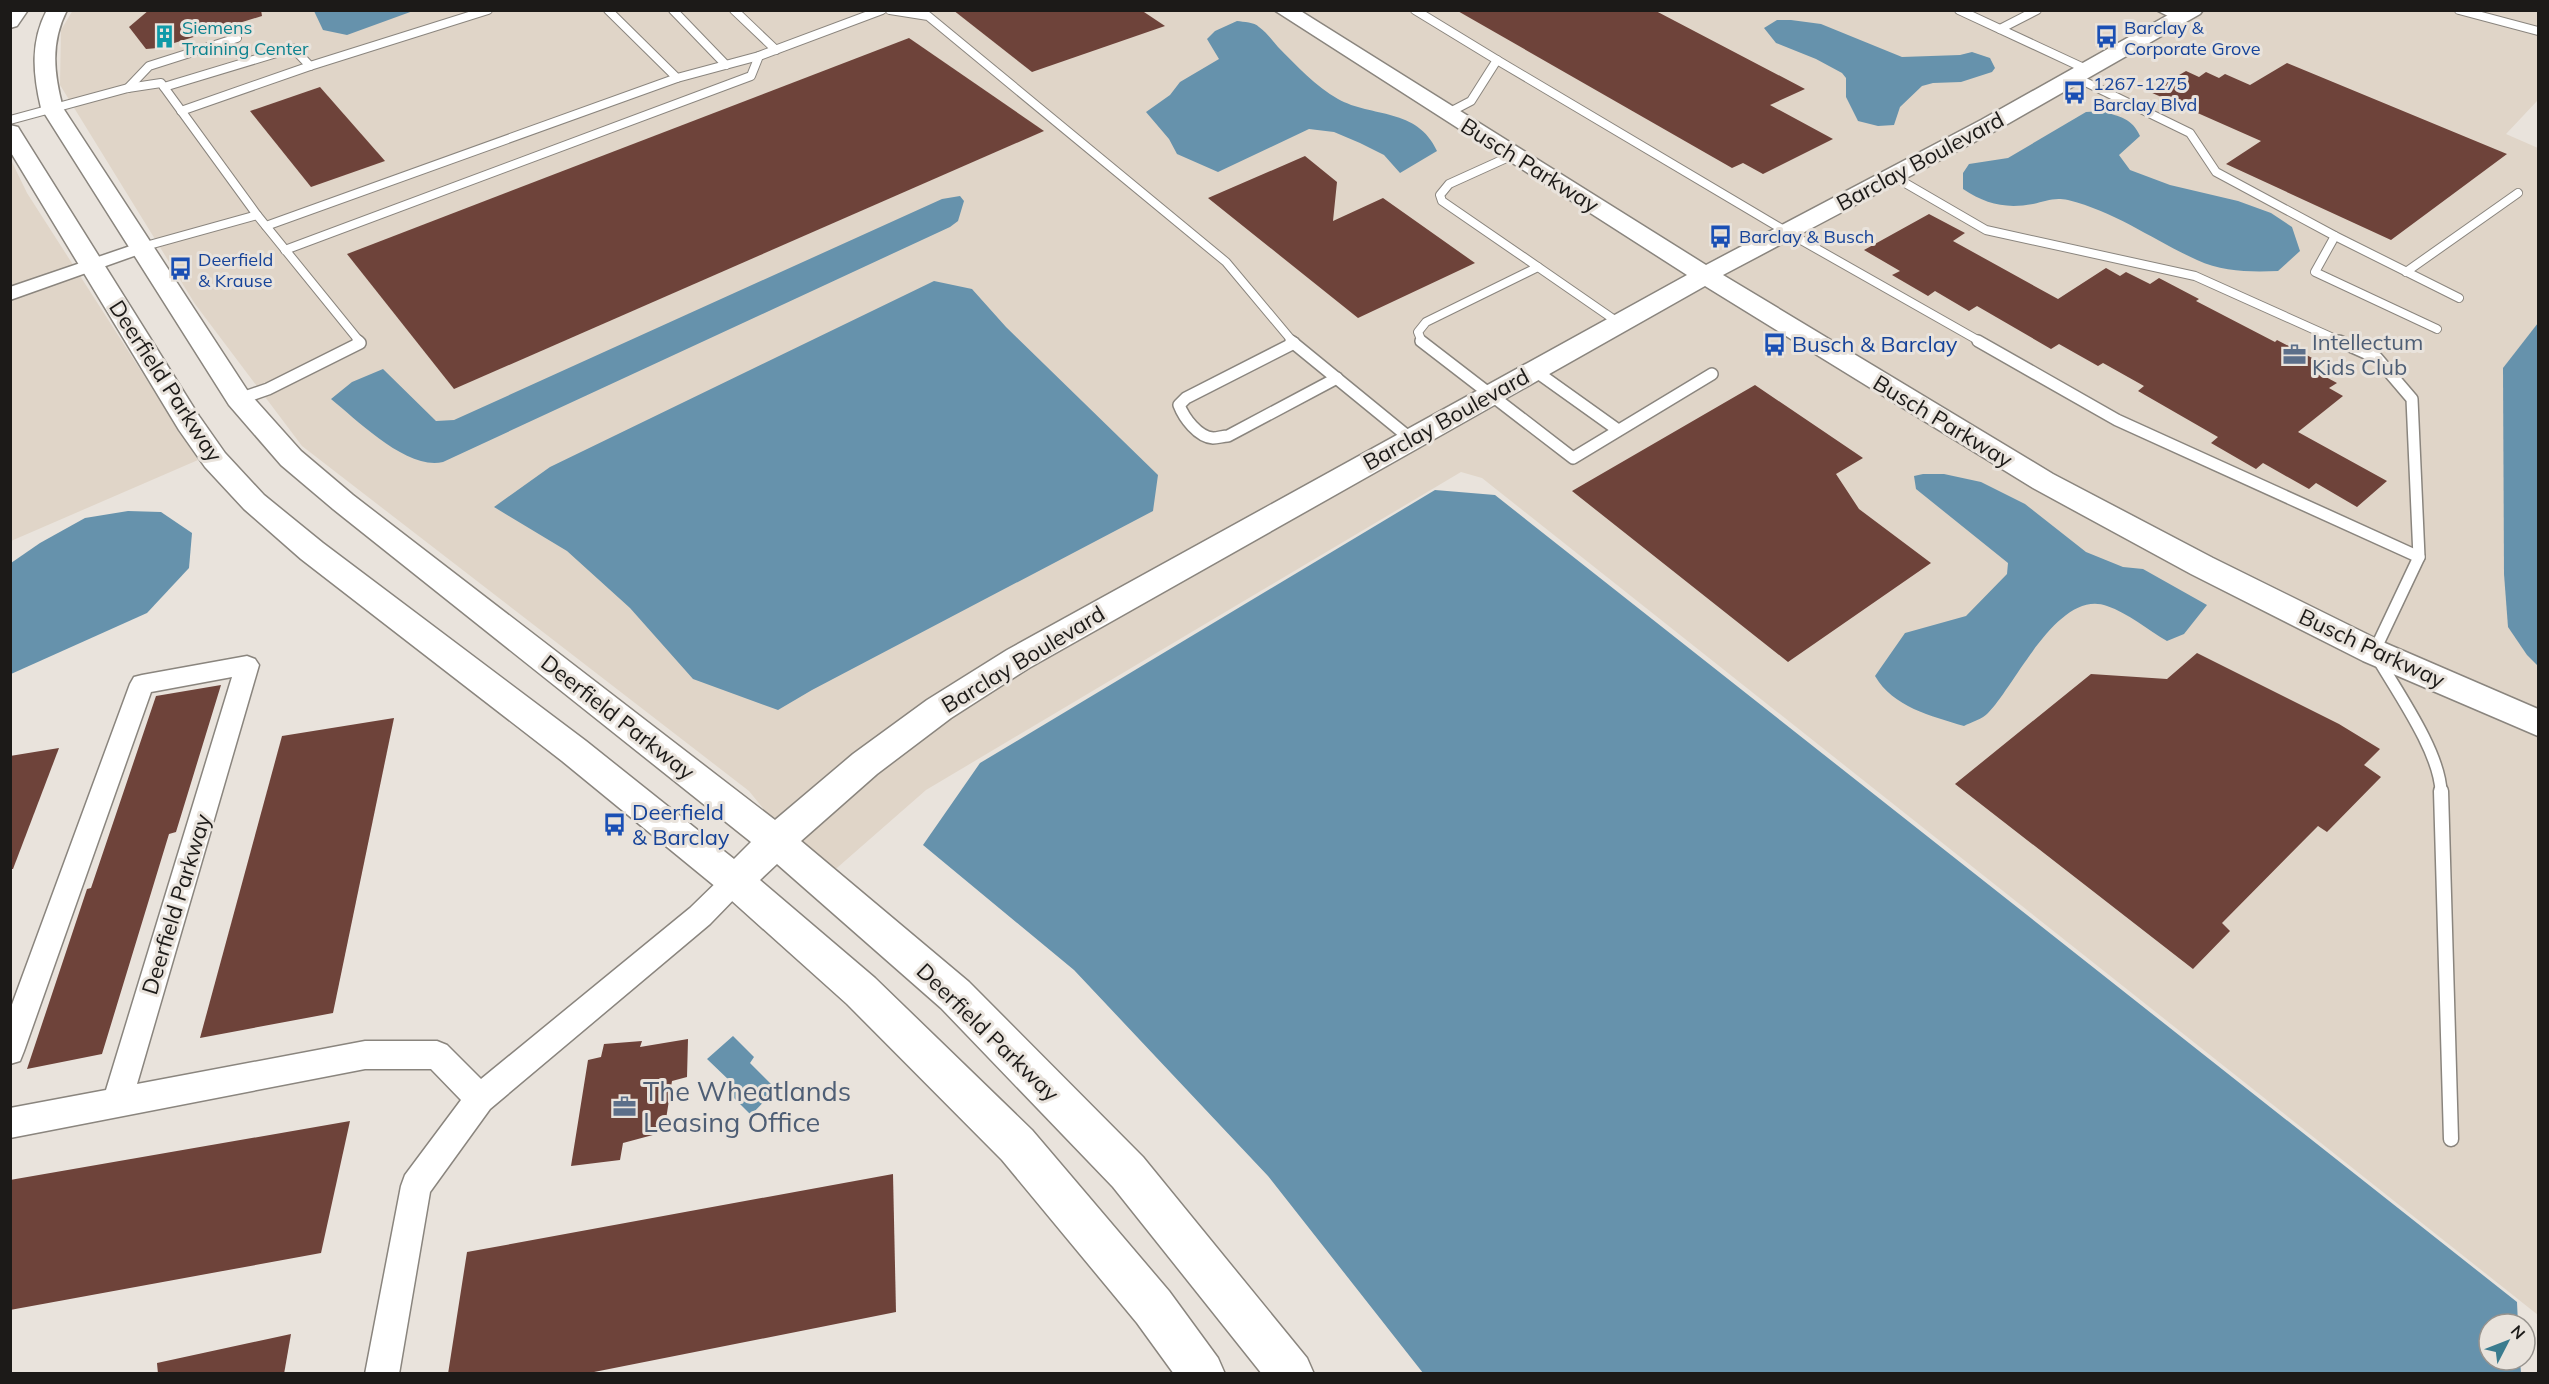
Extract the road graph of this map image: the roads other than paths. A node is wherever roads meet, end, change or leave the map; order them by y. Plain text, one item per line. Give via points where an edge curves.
1 (18, 10) edge
2 (57, 10) edge
3 (488, 10) edge
4 (608, 10) edge
5 (673, 10) edge
6 (734, 10) edge
7 (882, 10) edge
8 (891, 10) edge
9 (1284, 10) edge
10 (1415, 10) edge
11 (1959, 10) edge
12 (2037, 10) edge
13 (2459, 10) edge
14 (2178, 13) edge
15 (10, 22) edge
16 (2000, 29) junction
17 (2538, 31) edge
18 (237, 38) dead end
19 (776, 50) junction
20 (759, 56) junction
21 (1497, 60) junction
22 (726, 65) junction
23 (309, 66) junction
24 (2081, 73) junction
25 (676, 78) junction
26 (128, 87) junction
27 (164, 87) junction
28 (52, 108) junction
29 (182, 111) junction
30 (1448, 113) junction
31 (10, 120) edge
32 (10, 132) edge
33 (1513, 154) junction
34 (1893, 176) junction
35 (2518, 193) dead end
36 (257, 215) junction
37 (266, 226) junction
38 (1787, 232) junction
39 (2335, 236) junction
40 (142, 248) junction
41 (285, 250) junction
42 (91, 265) junction
43 (1538, 267) junction
44 (2406, 272) junction
45 (1705, 275) junction
46 (10, 294) edge
47 (2459, 298) dead end
48 (1619, 323) junction
49 (2437, 329) dead end
50 (1294, 343) junction
51 (1534, 370) junction
52 (1713, 374) dead end
53 (1337, 378) junction
54 (1490, 395) junction
55 (239, 399) junction
56 (1618, 430) junction
57 (1411, 439) junction
58 (2419, 557) junction
59 (2374, 652) junction
60 (2538, 723) edge
61 (776, 841) junction
62 (735, 881) junction
63 (10, 1051) edge
64 (480, 1099) junction
65 (117, 1102) junction
66 (10, 1123) edge
67 (2451, 1139) dead end
68 (382, 1374) edge
69 (1202, 1374) edge
70 (1291, 1374) edge

1 - 15 main road
2 - 28 main road, Deerfield Parkway via 43,54 44,79
3 - 23 lane
4 - 25 lane
5 - 22 lane
6 - 19 lane
7 - 19 lane
8 - 50 lane via 928,16 1140,189 1226,262
9 - 30 main road, Busch Parkway
10 - 21 lane
11 - 16 lane
12 - 16 lane
13 - 17 lane
14 - 24 main road, Barclay Boulevard
16 - 24 lane
18 - 26 lane via 149,66
19 - 20 lane
20 - 22 lane
20 - 41 lane via 751,76
21 - 30 lane via 1471,101
21 - 38 lane
22 - 25 lane
23 - 27 lane via 293,48
23 - 29 lane
24 - 34 main road, Barclay Boulevard
24 - 39 lane via 2190,133 2216,172
25 - 37 lane
26 - 27 lane via 161,83
26 - 28 lane
27 - 29 lane
28 - 31 lane
28 - 40 main road, Deerfield Parkway
29 - 36 lane
30 - 33 main road, Busch Parkway
32 - 42 main road, Deerfield Parkway
33 - 43 lane via 1449,184 1440,195 1442,201
33 - 45 main road, Busch Parkway
34 - 38 main road, Barclay Boulevard
34 - 58 lane via 1986,230 2195,276 2377,358 2412,399
35 - 44 lane
36 - 37 lane
36 - 40 lane
37 - 41 lane
38 - 45 main road, Barclay Boulevard
38 - 58 lane via 2117,420
39 - 44 lane
39 - 49 lane via 2315,272
40 - 42 street
40 - 55 main road, Deerfield Parkway
41 - 55 lane via 360,343 268,389
42 - 46 street
42 - 62 main road, Deerfield Parkway via 189,423 215,460 254,502
43 - 48 lane
43 - 54 lane via 1426,322 1418,332 1422,343
44 - 47 lane
45 - 48 main road, Barclay Boulevard
45 - 59 main road, Busch Parkway via 2043,481
48 - 51 main road, Barclay Boulevard
50 - 53 lane
50 - 53 lane via 1186,398 1179,405 1181,413 1203,433 1214,438 1228,436
51 - 54 main road, Barclay Boulevard
51 - 56 lane
52 - 56 lane
53 - 57 lane
54 - 56 lane via 1573,458
54 - 57 main road, Barclay Boulevard
55 - 61 main road, Deerfield Parkway via 291,458 343,502
57 - 61 main road, Barclay Boulevard via 1018,659 959,696 865,764
58 - 59 lane
59 - 60 main road, Busch Parkway
59 - 67 lane via 2423,736 2441,779
61 - 62 main road, Barclay Boulevard
61 - 70 main road, Deerfield Parkway via 955,995 1128,1172
62 - 64 street via 700,915
62 - 69 main road, Deerfield Parkway via 861,991 1017,1145 1153,1307
63 - 65 street, Deerfield Parkway via 142,684 247,665
64 - 65 street via 437,1055 365,1055
64 - 68 street via 416,1186
65 - 66 street

